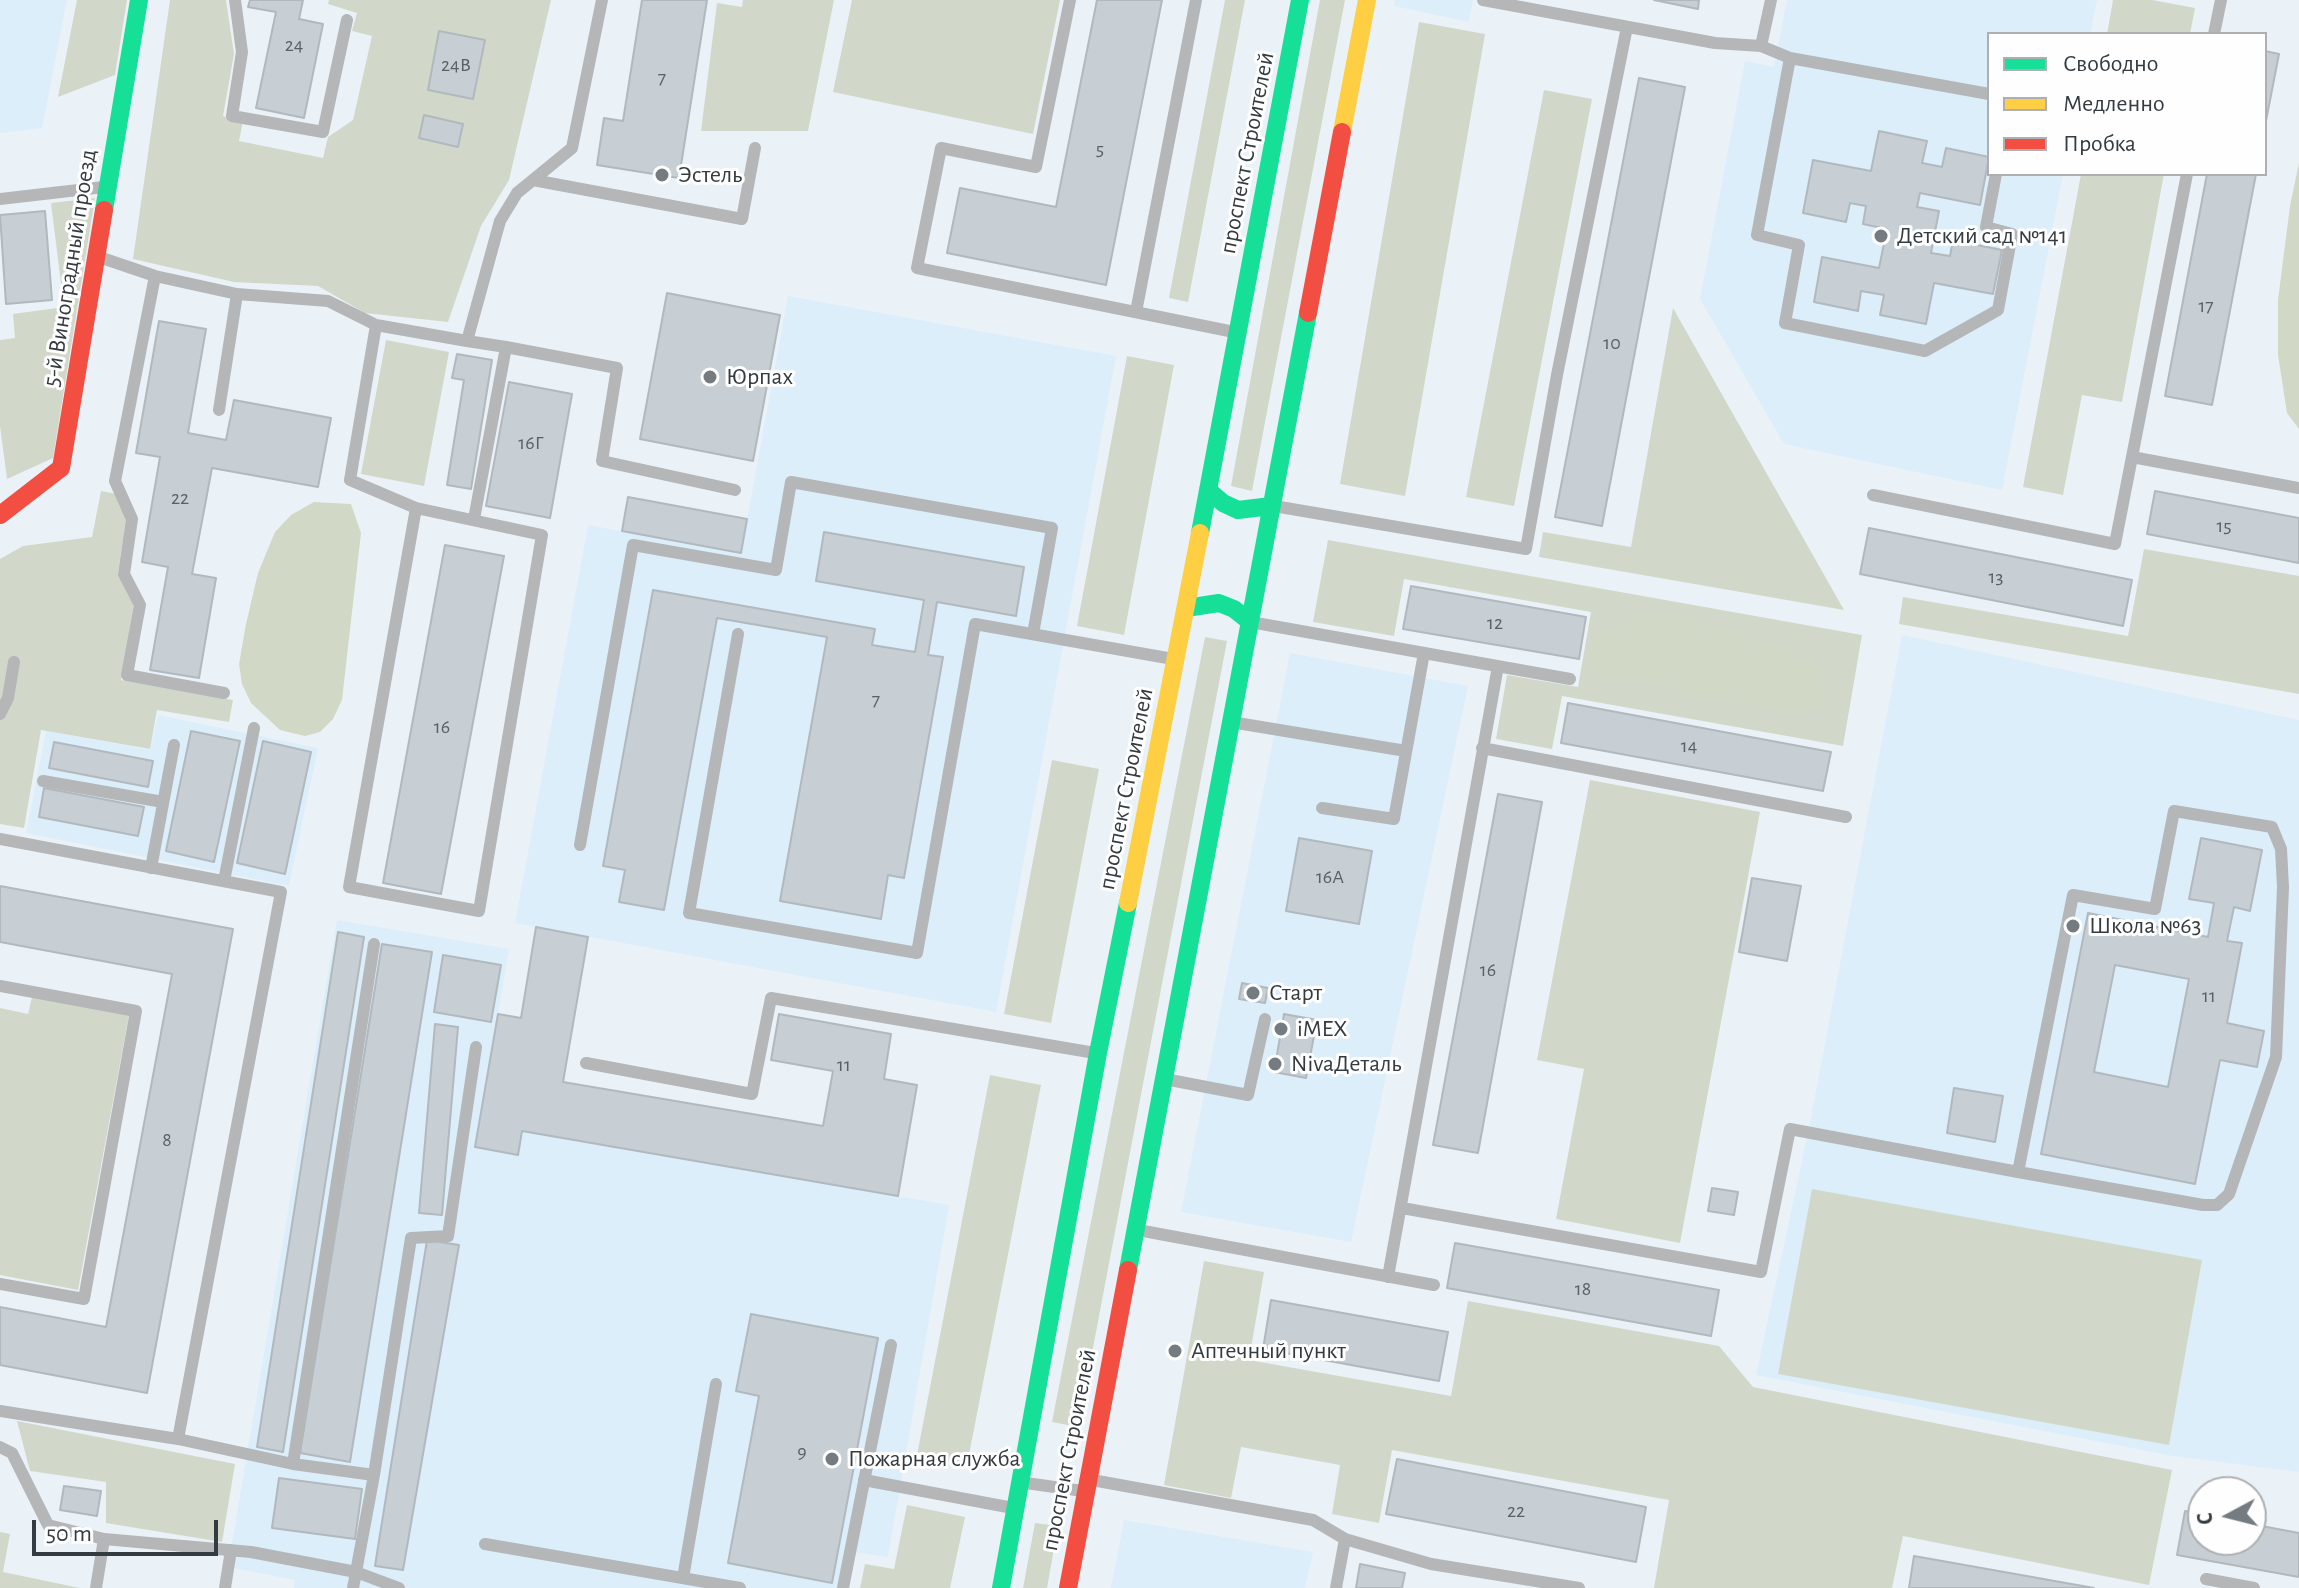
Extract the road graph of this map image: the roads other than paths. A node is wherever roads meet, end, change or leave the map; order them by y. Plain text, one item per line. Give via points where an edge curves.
1 (139, 0) edge
2 (235, 0) edge
3 (602, 0) edge
4 (1070, 0) edge
5 (1196, 0) edge
6 (1300, 0) edge
7 (1367, 0) edge
8 (1483, 0) edge
9 (1771, 0) edge
10 (2221, 0) edge
11 (347, 20) dead end
12 (1627, 27) junction
13 (2214, 32) edge
14 (1761, 46) junction
15 (1790, 58) junction
16 (1987, 94) edge
17 (755, 148) dead end
18 (1996, 176) edge
19 (2187, 176) edge
20 (533, 180) junction
21 (107, 187) junction
22 (0, 199) edge
23 (96, 256) junction
24 (155, 276) junction
25 (237, 294) junction
26 (1136, 312) junction
27 (376, 325) junction
28 (1238, 333) junction
29 (467, 341) junction
30 (506, 347) junction
31 (219, 410) dead end
32 (2132, 457) junction
33 (2299, 488) edge
34 (735, 490) dead end
35 (1208, 490) junction
36 (1873, 495) dead end
37 (1271, 506) junction
38 (416, 508) junction
39 (0, 515) edge
40 (474, 519) junction
41 (1186, 608) junction
42 (1249, 621) junction
43 (738, 634) dead end
44 (1033, 634) junction
45 (1424, 653) junction
46 (1176, 659) junction
47 (14, 662) dead end
48 (1498, 666) junction
49 (1570, 679) dead end
50 (224, 693) dead end
51 (0, 714) edge
52 (1230, 722) junction
53 (254, 728) dead end
54 (174, 745) dead end
55 (1482, 748) junction
56 (1406, 751) junction
57 (43, 781) dead end
58 (163, 802) junction
59 (1322, 808) dead end
60 (1846, 817) dead end
61 (0, 839) edge
62 (580, 845) dead end
63 (151, 868) junction
64 (224, 881) junction
65 (374, 944) dead end
66 (0, 986) edge
67 (1265, 1019) dead end
68 (476, 1047) dead end
69 (1098, 1053) junction
70 (586, 1063) dead end
71 (1163, 1078) junction
72 (2018, 1172) junction
73 (1402, 1208) junction
74 (1135, 1229) junction
75 (1388, 1277) junction
76 (0, 1284) edge
77 (1434, 1285) dead end
78 (891, 1345) dead end
79 (716, 1384) dead end
80 (0, 1411) edge
81 (178, 1439) junction
82 (0, 1447) edge
83 (293, 1464) junction
84 (374, 1475) junction
85 (864, 1480) junction
86 (1021, 1482) junction
87 (1087, 1486) junction
88 (1016, 1509) junction
89 (104, 1539) junction
90 (1345, 1539) junction
91 (485, 1544) dead end
92 (231, 1550) junction
93 (356, 1572) junction
94 (683, 1578) junction
95 (2206, 1579) dead end
96 (96, 1588) edge
97 (225, 1588) edge
98 (353, 1588) edge
99 (399, 1588) edge
100 (740, 1588) edge
101 (843, 1588) edge
102 (1001, 1588) edge
103 (1068, 1588) edge
104 (1336, 1588) edge
105 (1579, 1588) edge
106 (2254, 1588) edge

1 - 21 main road, 5-й Виноградный проезд
2 - 11 lane via 242,52 232,116 323,132
3 - 20 lane via 572,148
4 - 26 lane via 1036,167 941,148 917,268
5 - 26 lane
6 - 28 main road, проспект Строителей
7 - 37 main road, проспект Строителей
8 - 12 lane
9 - 14 lane
10 - 13 lane
12 - 14 lane
12 - 37 lane via 1526,549
14 - 15 lane
15 - 16 lane
15 - 18 lane via 1757,235 1799,245 1785,323 1925,351 1998,310 2012,234 1986,227
17 - 20 lane via 742,219
19 - 32 lane
20 - 29 lane via 517,193 500,221
21 - 22 lane
21 - 23 main road, 5-й Виноградный проезд
23 - 24 lane
23 - 39 main road, 5-й Виноградный проезд via 61,468
24 - 25 lane
24 - 50 lane via 115,481 132,519 124,574 140,605 127,675
25 - 27 lane via 328,301
25 - 31 lane
26 - 28 lane
27 - 29 lane
27 - 38 lane via 350,480
28 - 35 main road, проспект Строителей
29 - 30 lane
30 - 34 lane via 617,368 602,461
30 - 40 lane
32 - 33 lane
32 - 36 lane via 2115,544
35 - 37 main road via 1238,510
35 - 41 main road, проспект Строителей
37 - 42 main road, проспект Строителей
38 - 40 lane
38 - 40 lane via 349,887 479,911 542,535
41 - 42 main road via 1219,603
41 - 46 main road, проспект Строителей
42 - 45 lane
42 - 52 main road, проспект Строителей
43 - 44 lane via 689,913 917,953 975,624
44 - 46 lane
44 - 62 lane via 1052,528 791,482 776,570 633,545
45 - 48 lane
45 - 56 lane
46 - 69 main road, проспект Строителей
47 - 51 lane
48 - 49 lane
48 - 55 lane
52 - 56 lane
52 - 71 main road, проспект Строителей
53 - 64 lane
54 - 58 lane
55 - 60 lane
55 - 73 lane
56 - 59 lane via 1394,819
57 - 58 lane
58 - 63 lane
61 - 63 lane
63 - 64 lane
64 - 81 lane via 281,892
65 - 83 lane
66 - 76 lane via 136,1011 84,1299
67 - 71 lane via 1248,1095
68 - 84 lane via 448,1236 411,1238
69 - 70 lane via 771,998 752,1094
69 - 86 main road, проспект Строителей
71 - 74 main road, проспект Строителей
72 - 72 lane via 2073,895 2155,909 2174,811 2272,827 2281,849 2283,887 2276,1057 2229,1194 2217,1205 2203,1205
72 - 73 lane via 1790,1129 1761,1272
73 - 75 lane
74 - 75 lane
74 - 87 main road, проспект Строителей
75 - 77 lane
78 - 85 lane
79 - 94 lane
80 - 81 lane
81 - 83 lane
82 - 89 lane via 12,1453 48,1525
83 - 84 lane
84 - 93 lane
85 - 88 lane
85 - 101 lane
86 - 87 lane
86 - 88 main road, проспект Строителей
87 - 90 lane via 1313,1520
87 - 103 main road, проспект Строителей
88 - 102 main road, проспект Строителей
89 - 92 lane
89 - 96 lane
90 - 104 lane
90 - 105 lane via 1431,1564
91 - 94 lane
92 - 93 lane
92 - 97 lane
93 - 98 lane
93 - 99 lane
94 - 100 lane
95 - 106 lane

